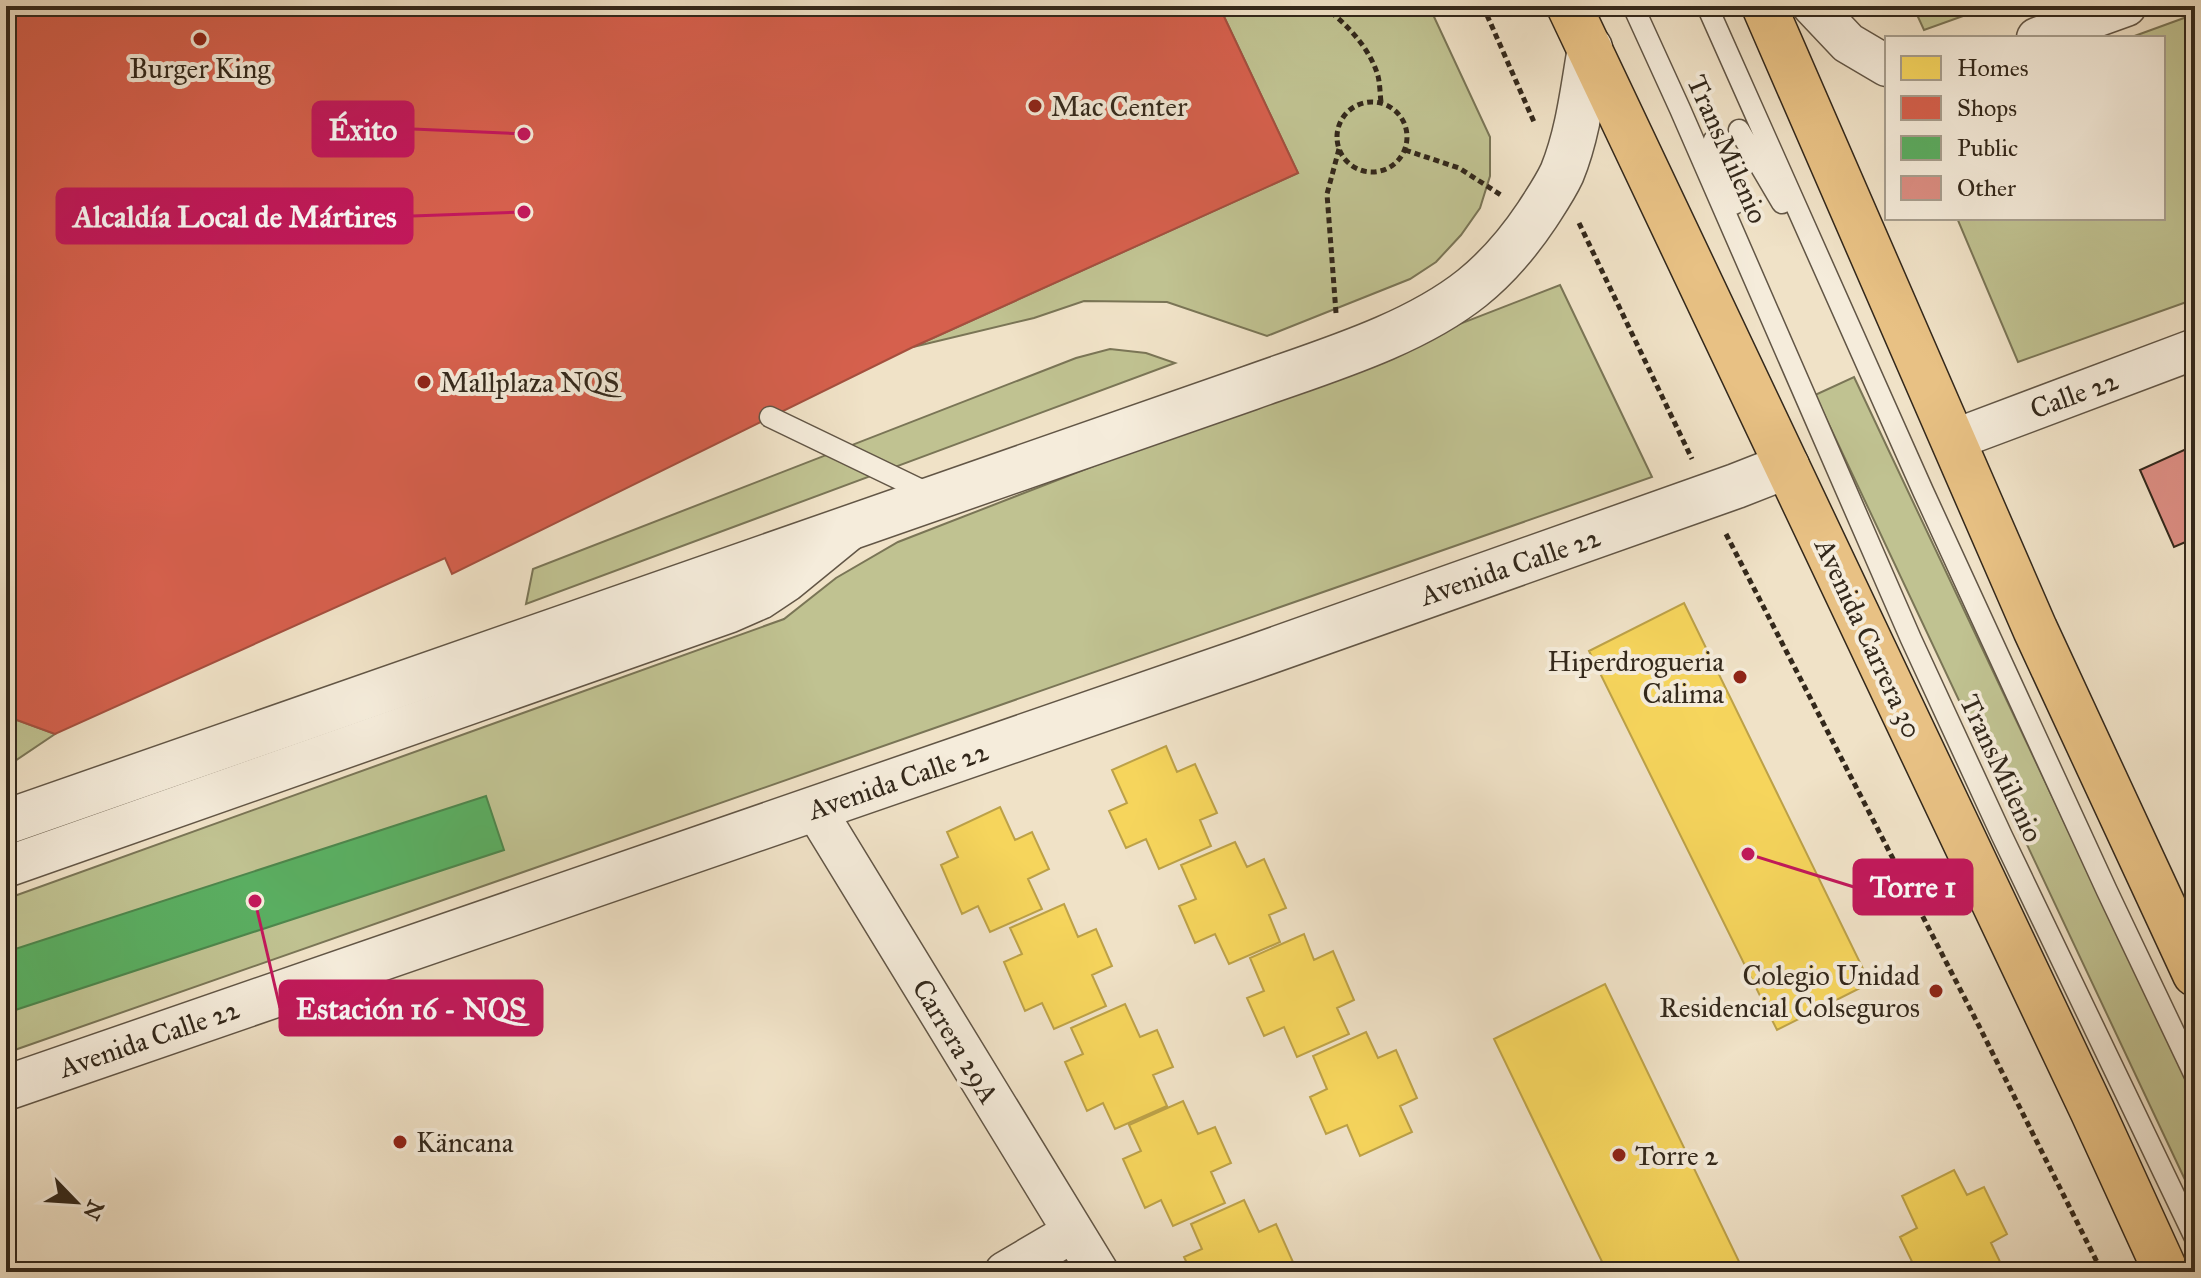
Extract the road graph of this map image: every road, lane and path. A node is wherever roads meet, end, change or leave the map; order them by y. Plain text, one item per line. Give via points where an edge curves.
1 (1323, 6) edge
2 (1483, 6) edge
3 (1569, 6) edge
4 (1633, 6) edge
5 (1707, 6) edge
6 (1764, 6) edge
7 (1813, 6) edge
8 (2126, 6) edge
9 (2043, 36) edge
10 (1590, 48) junction
11 (1885, 65) edge
12 (1381, 102) junction
13 (1739, 130) dead end
14 (1714, 140) dead end
15 (1339, 148) junction
16 (1405, 150) junction
17 (1559, 179) junction
18 (1527, 229) junction
19 (1835, 293) junction
20 (1770, 315) junction
21 (2195, 349) edge
22 (1335, 357) junction
23 (770, 417) dead end
24 (1953, 440) junction
25 (1787, 466) junction
26 (1709, 496) junction
27 (937, 498) junction
28 (853, 527) junction
29 (815, 809) junction
30 (6, 822) edge
31 (6, 867) edge
32 (2195, 974) edge
33 (2195, 1076) edge
34 (6, 1088) edge
35 (1073, 1232) junction
36 (2195, 1238) edge
37 (1005, 1272) edge
38 (1098, 1272) edge
39 (2102, 1272) edge
40 (2166, 1272) edge

1 - 12 path via 1371,58
2 - 17 path
3 - 10 highway, Avenida Carrera 30
4 - 20 lane, TransMilenio
5 - 19 lane, TransMilenio
6 - 24 highway
7 - 11 street via 1848,43
8 - 9 street
10 - 17 street via 1577,123
10 - 25 highway, Avenida Carrera 30
12 - 15 path via 1350,109 1338,127
12 - 16 path via 1404,120
13 - 19 lane, TransMilenio
14 - 20 lane, TransMilenio
15 - 16 path via 1354,167 1366,172 1389,167
15 - 22 path via 1327,194
16 - 18 path via 1459,168 1494,190 1521,215
17 - 18 street
17 - 26 path
18 - 22 street via 1473,287 1442,309
19 - 33 lane, TransMilenio
20 - 36 lane, TransMilenio via 1995,822
21 - 24 street, Calle 22
22 - 27 street
23 - 27 lane
24 - 32 highway
25 - 26 street, Avenida Calle 22
25 - 40 highway, Avenida Carrera 30
26 - 29 street, Avenida Calle 22
26 - 39 path
27 - 28 street
28 - 30 street
28 - 31 street via 787,581 728,613
29 - 34 street, Avenida Calle 22
29 - 35 street, Carrera 29A
35 - 37 street
35 - 38 street, Carrera 29A

